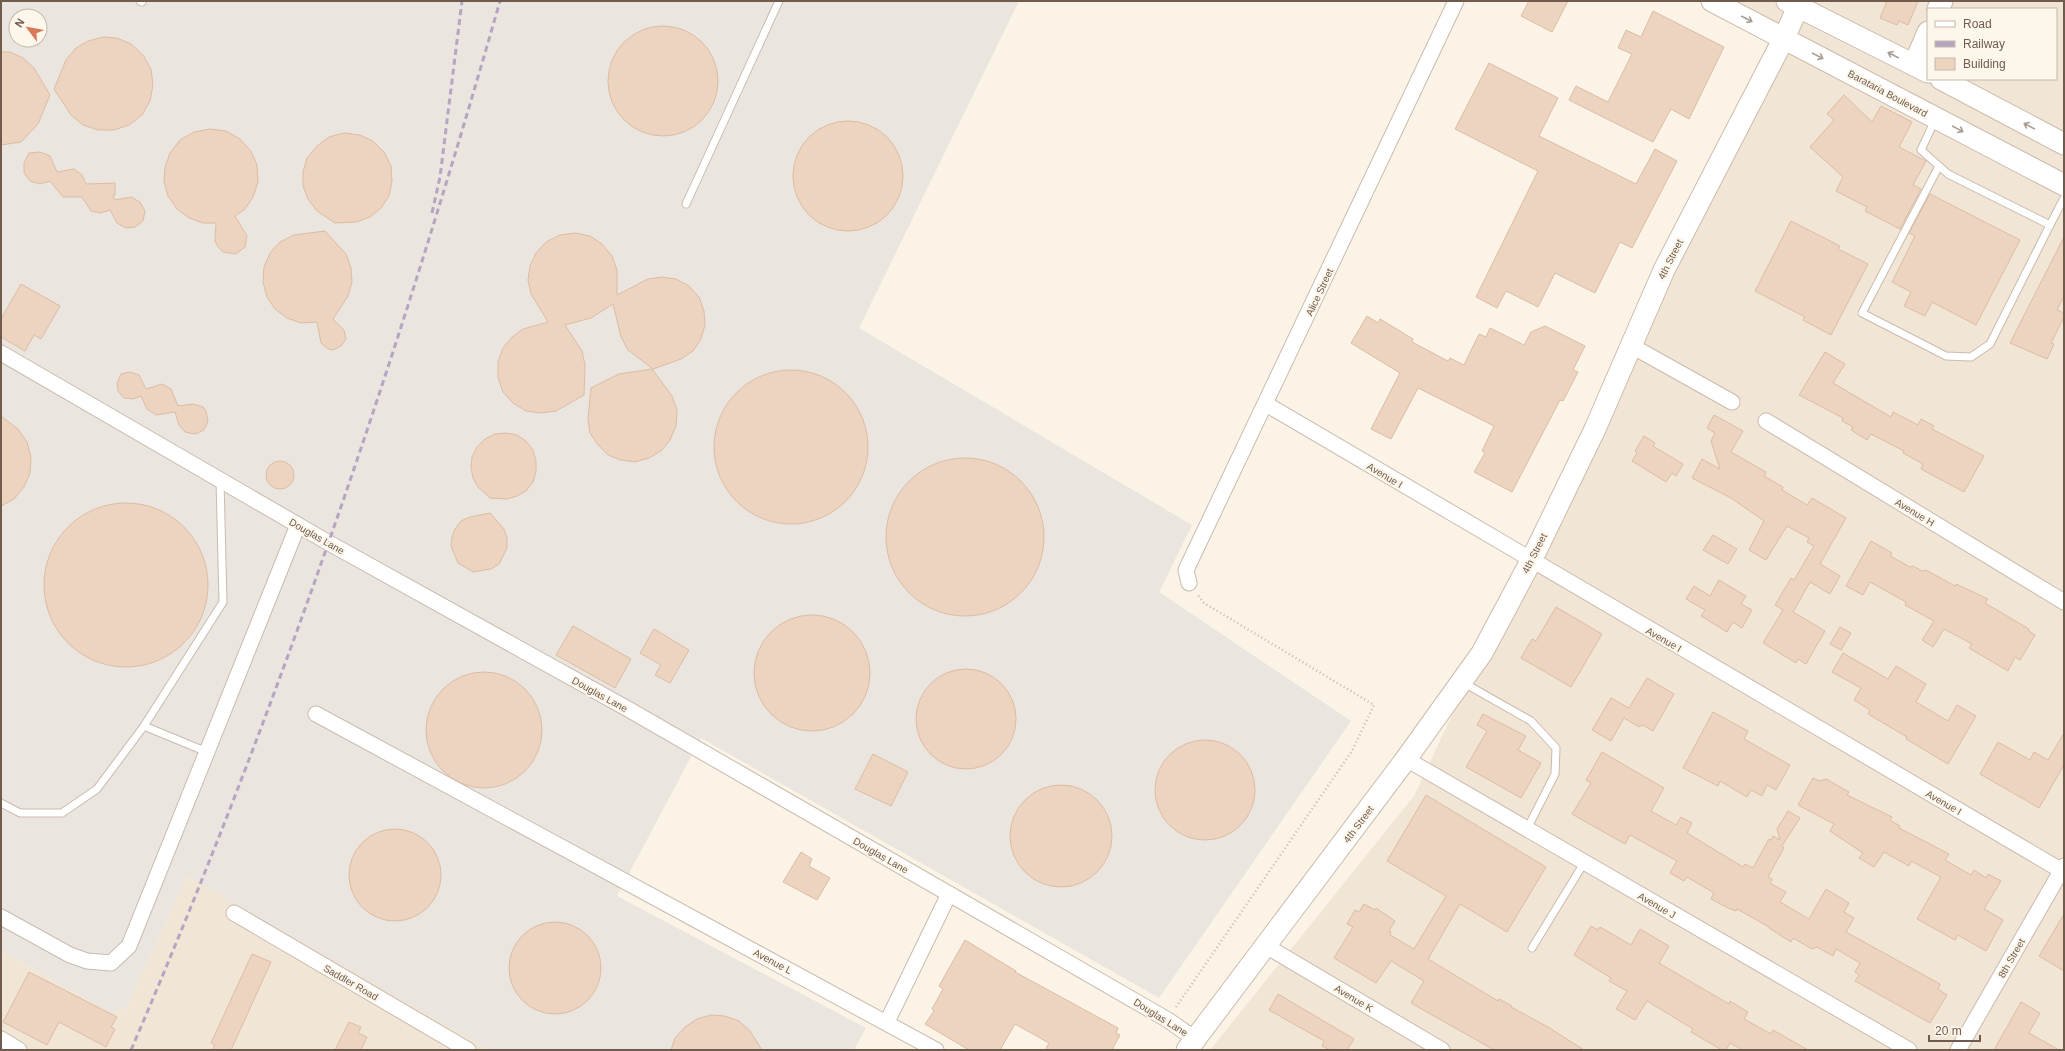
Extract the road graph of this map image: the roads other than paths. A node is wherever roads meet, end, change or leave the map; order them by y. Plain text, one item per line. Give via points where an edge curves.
1 (779, 1) edge
2 (1456, 1) edge
3 (1712, 1) edge
4 (1792, 4) edge
5 (1927, 37) edge
6 (1784, 38) junction
7 (1921, 69) edge
8 (1943, 80) edge
9 (1936, 118) junction
10 (2064, 144) edge
11 (1939, 166) junction
12 (2064, 185) edge
13 (2064, 198) edge
14 (686, 204) dead end
15 (2050, 225) junction
16 (1630, 345) junction
17 (1, 353) edge
18 (1732, 402) dead end
19 (1266, 404) junction
20 (1766, 421) dead end
21 (220, 480) junction
22 (298, 525) junction
23 (1531, 561) junction
24 (1189, 583) road end
25 (2064, 602) edge
26 (1462, 682) junction
27 (316, 714) dead end
28 (144, 726) junction
29 (207, 752) junction
30 (1406, 759) junction
31 (1, 803) edge
32 (1528, 829) junction
33 (1584, 863) junction
34 (2063, 869) edge
35 (949, 894) junction
36 (234, 914) dead end
37 (1, 917) edge
38 (1266, 946) junction
39 (1532, 948) dead end
40 (887, 1022) junction
41 (1, 1039) edge
42 (1191, 1045) edge
43 (19, 1050) edge
44 (468, 1050) edge
45 (936, 1050) edge
46 (1442, 1050) edge
47 (1909, 1050) edge
48 (1958, 1050) edge

1 - 14 lane
2 - 19 street, Alice Street
3 -> 6 main road, Barataria Boulevard
4 - 6 main road, 4th Street
7 -> 4 main road
5 - 7 main road
6 -> 9 main road, Barataria Boulevard
6 - 16 main road, 4th Street via 1664,270
10 -> 8 main road
9 - 11 lane via 1921,150
9 -> 12 main road, Barataria Boulevard
11 - 15 lane via 1948,174
11 - 15 lane via 1862,313 1946,356 1971,357 1990,344
13 - 15 lane
16 - 18 street
16 - 23 main road, 4th Street via 1595,429
17 - 21 street, Douglas Lane
19 - 23 street, Avenue I
19 - 24 street, Alice Street via 1186,570
20 - 25 street, Avenue H
21 - 22 street, Douglas Lane
21 - 28 lane via 222,602
22 - 29 street
22 - 35 street, Douglas Lane via 628,709
23 - 26 main road, 4th Street via 1482,653
23 - 34 street, Avenue I
26 - 30 main road, 4th Street
26 - 32 lane via 1531,721 1556,748 1555,774
27 - 40 street, Avenue L
28 - 29 lane
28 - 31 lane via 97,789 62,813 20,812
29 - 37 street via 130,946 111,963 87,961 70,955
30 - 32 street, Avenue J
30 - 38 main road, 4th Street
32 - 33 street, Avenue J
33 - 39 lane
33 - 47 street, Avenue J
34 - 48 street, 8th Street
35 - 40 street
35 - 42 street, Douglas Lane via 1168,1020
36 - 44 street, Saddler Road
38 - 42 main road, 4th Street
38 - 46 street, Avenue K
40 - 45 street, Avenue L
41 - 43 street

